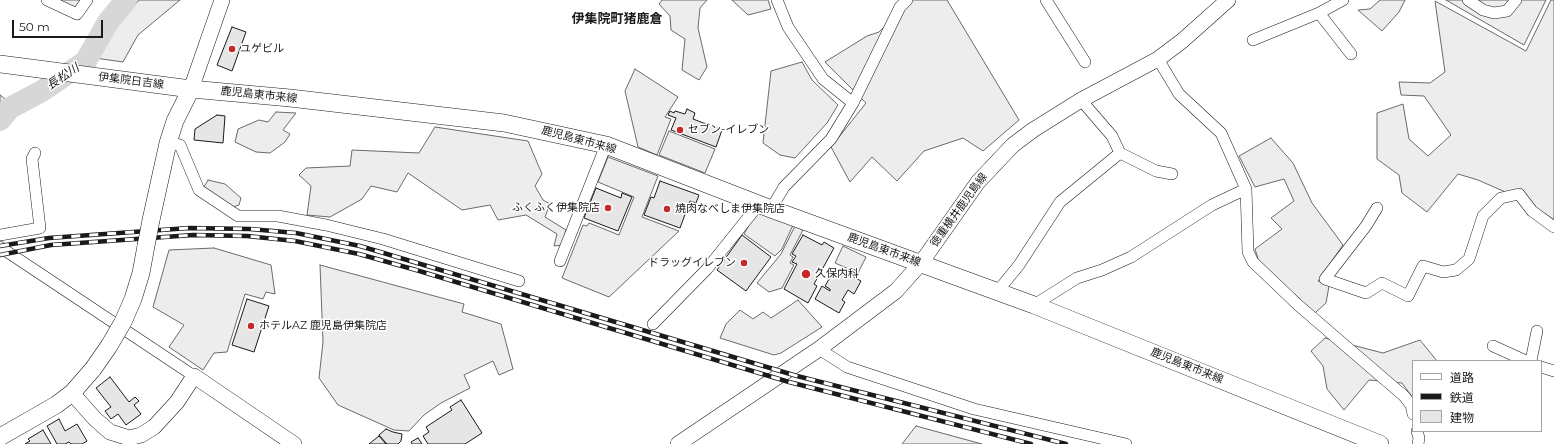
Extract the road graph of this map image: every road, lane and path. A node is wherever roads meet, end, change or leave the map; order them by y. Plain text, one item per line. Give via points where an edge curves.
1 (47, 0) edge
2 (87, 0) edge
3 (222, 0) edge
4 (777, 0) edge
5 (907, 0) edge
6 (1046, 0) edge
7 (1227, 0) edge
8 (1343, 0) edge
9 (1468, 0) edge
10 (1516, 0) edge
11 (1319, 13) junction
12 (1253, 40) dead end
13 (1351, 54) dead end
14 (1158, 59) junction
15 (1084, 62) dead end
16 (0, 64) edge
17 (191, 89) junction
18 (1081, 100) junction
19 (853, 103) junction
20 (168, 143) junction
21 (606, 145) junction
22 (1120, 153) junction
23 (35, 154) dead end
24 (1172, 174) dead end
25 (1246, 189) junction
26 (765, 207) junction
27 (1377, 208) dead end
28 (1554, 227) edge
29 (0, 235) edge
30 (0, 247) edge
31 (560, 261) dead end
32 (921, 263) junction
33 (519, 281) dead end
34 (997, 292) junction
35 (1034, 306) junction
36 (653, 324) dead end
37 (1537, 331) dead end
38 (1494, 346) dead end
39 (819, 349) junction
40 (1524, 360) edge
41 (1531, 360) edge
42 (1542, 367) edge
43 (1554, 371) edge
44 (194, 376) junction
45 (72, 393) junction
46 (1412, 410) edge
47 (1418, 432) edge
48 (0, 437) edge
49 (294, 444) edge
50 (678, 444) edge
51 (1126, 444) edge
52 (1380, 444) edge
53 (1418, 444) edge

1 - 2 street via 77,14
3 - 17 main road
4 - 19 street via 788,27 823,79
5 - 19 street via 900,7
6 - 15 street
7 - 14 main road, 徳重横井鹿児島線
8 - 11 street
9 - 10 street via 1483,10 1494,13 1507,11
11 - 12 street
11 - 13 street
14 - 18 main road, 徳重横井鹿児島線
14 - 25 street via 1179,94 1221,133
16 - 17 main road, 伊集院日吉線
17 - 20 main road via 175,121
17 - 21 main road, 鹿児島東市来線 via 504,123
18 - 22 street via 1112,136
18 - 32 main road, 徳重横井鹿児島線 via 1033,130 996,162 957,209
19 - 26 street via 831,139
20 - 33 street via 180,145 199,190 238,216 278,216 326,225
20 - 45 main road, bridge via 137,286 123,322 110,346
21 - 26 main road, 鹿児島東市来線
21 - 31 street
22 - 24 street via 1156,171
22 - 34 street via 1060,202 1019,265
23 - 29 street via 32,159 40,228
25 - 35 street via 1212,204 1131,257 1077,278
25 - 46 street via 1248,252 1253,262 1298,305 1404,396
26 - 32 main road, 鹿児島東市来線
26 - 36 street
27 - 28 street via 1325,279 1366,293 1382,284 1408,296 1423,266 1443,272 1456,270 1469,259 1483,216 1501,198 1519,194 1532,211
30 - 44 street
32 - 34 main road, 鹿児島東市来線
32 - 39 main road, 徳重横井鹿児島線 via 896,291
34 - 35 main road, 鹿児島東市来線
35 - 52 main road, 鹿児島東市来線
37 - 41 street
38 - 40 street
39 - 50 main road, 徳重横井鹿児島線
39 - 51 street via 847,367 974,409
42 - 43 street
44 - 45 main road via 177,402 154,427 141,435 129,438 110,432
44 - 49 main road
45 - 48 main road via 40,416
47 - 53 street

